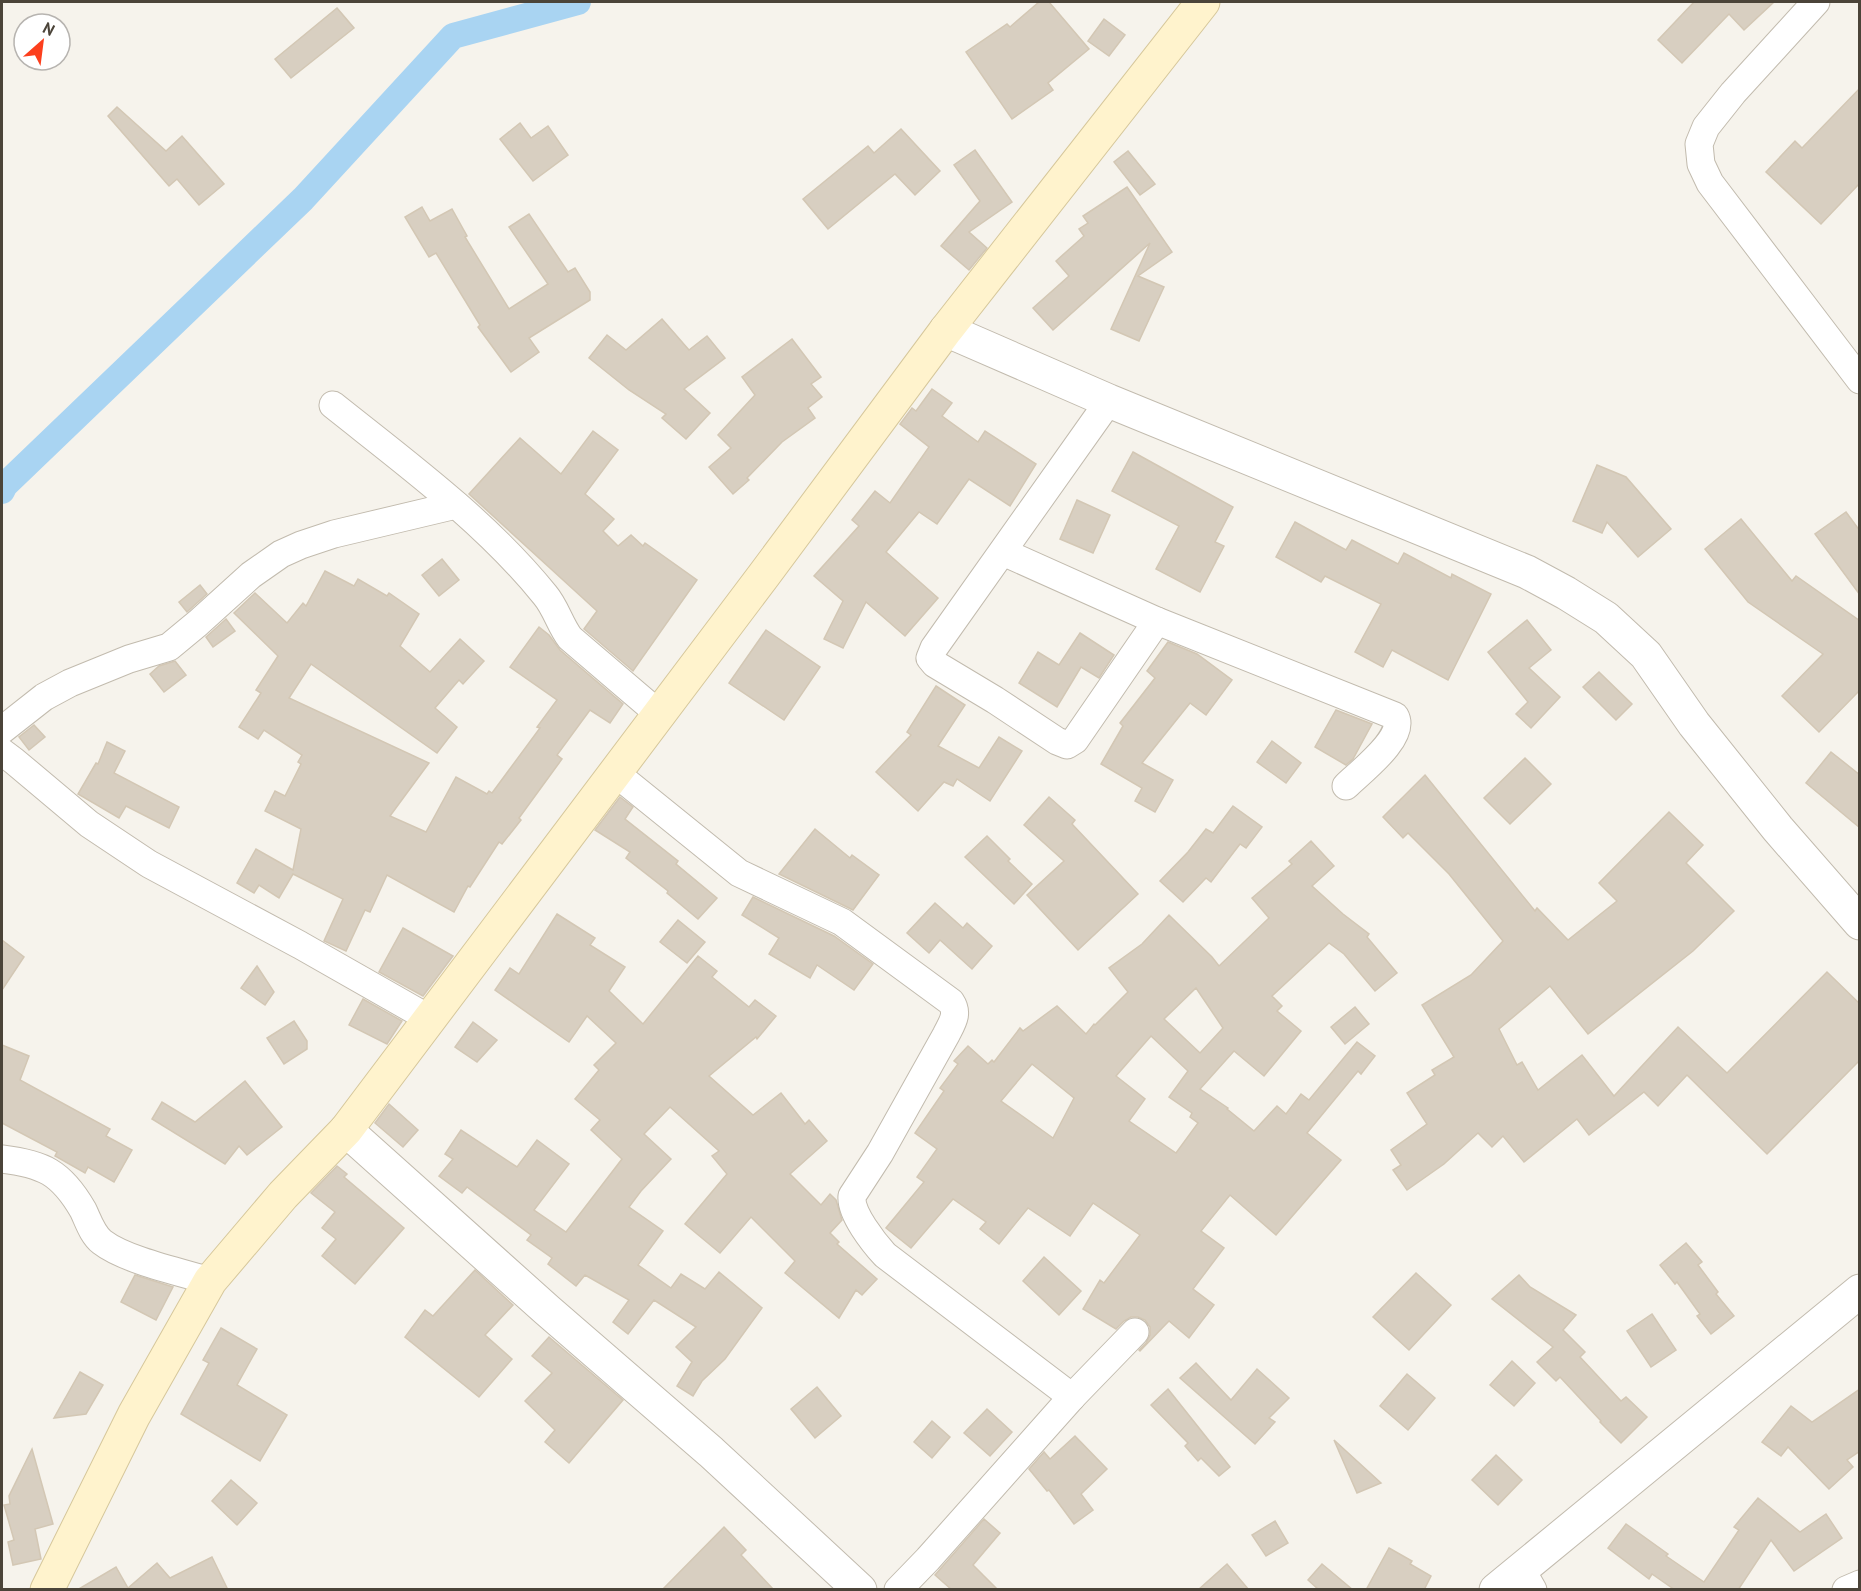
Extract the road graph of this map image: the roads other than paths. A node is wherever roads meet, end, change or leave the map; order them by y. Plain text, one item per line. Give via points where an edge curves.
1 (1203, 2) edge
2 (1816, 2) edge
3 (946, 330) junction
4 (1860, 380) edge
5 (1110, 401) junction
6 (333, 405) dead end
7 (456, 505) junction
8 (1004, 552) junction
9 (1157, 621) junction
10 (659, 714) junction
11 (2, 730) edge
12 (2, 752) edge
13 (614, 772) junction
14 (1346, 786) dead end
15 (1860, 923) edge
16 (430, 1019) junction
17 (346, 1130) junction
18 (2, 1159) edge
19 (210, 1281) junction
20 (1860, 1291) edge
21 (1135, 1332) dead end
22 (1072, 1397) junction
23 (1527, 1579) edge
24 (1860, 1584) edge
25 (47, 1590) edge
26 (860, 1590) edge
27 (898, 1590) edge
28 (1496, 1590) edge
29 (1846, 1590) edge

1 - 3 main road
2 - 4 street via 1706,127 1699,144 1701,164 1710,183
3 - 5 street
3 - 10 main road
5 - 8 street
5 - 15 street via 1527,572 1606,618 1646,655 1694,724 1778,830
6 - 7 street
7 - 10 street via 544,593 570,638
7 - 11 street via 334,534 281,554 170,646 70,683 44,697
8 - 9 street
8 - 9 street via 930,658 1064,745 1075,740
9 - 14 street via 1395,716 1398,723 1389,744
10 - 13 main road
12 - 16 street via 89,824 149,864
13 - 16 main road
13 - 22 street via 739,873 842,922 951,1002 955,1016 946,1035 851,1198 853,1207 885,1255
16 - 17 main road
17 - 19 main road via 283,1195
17 - 26 street via 711,1452
18 - 19 street via 28,1162 60,1179 100,1241 142,1260
19 - 25 main road via 134,1415
20 - 23 street
21 - 22 street
22 - 27 street
23 - 28 street
24 - 29 street

